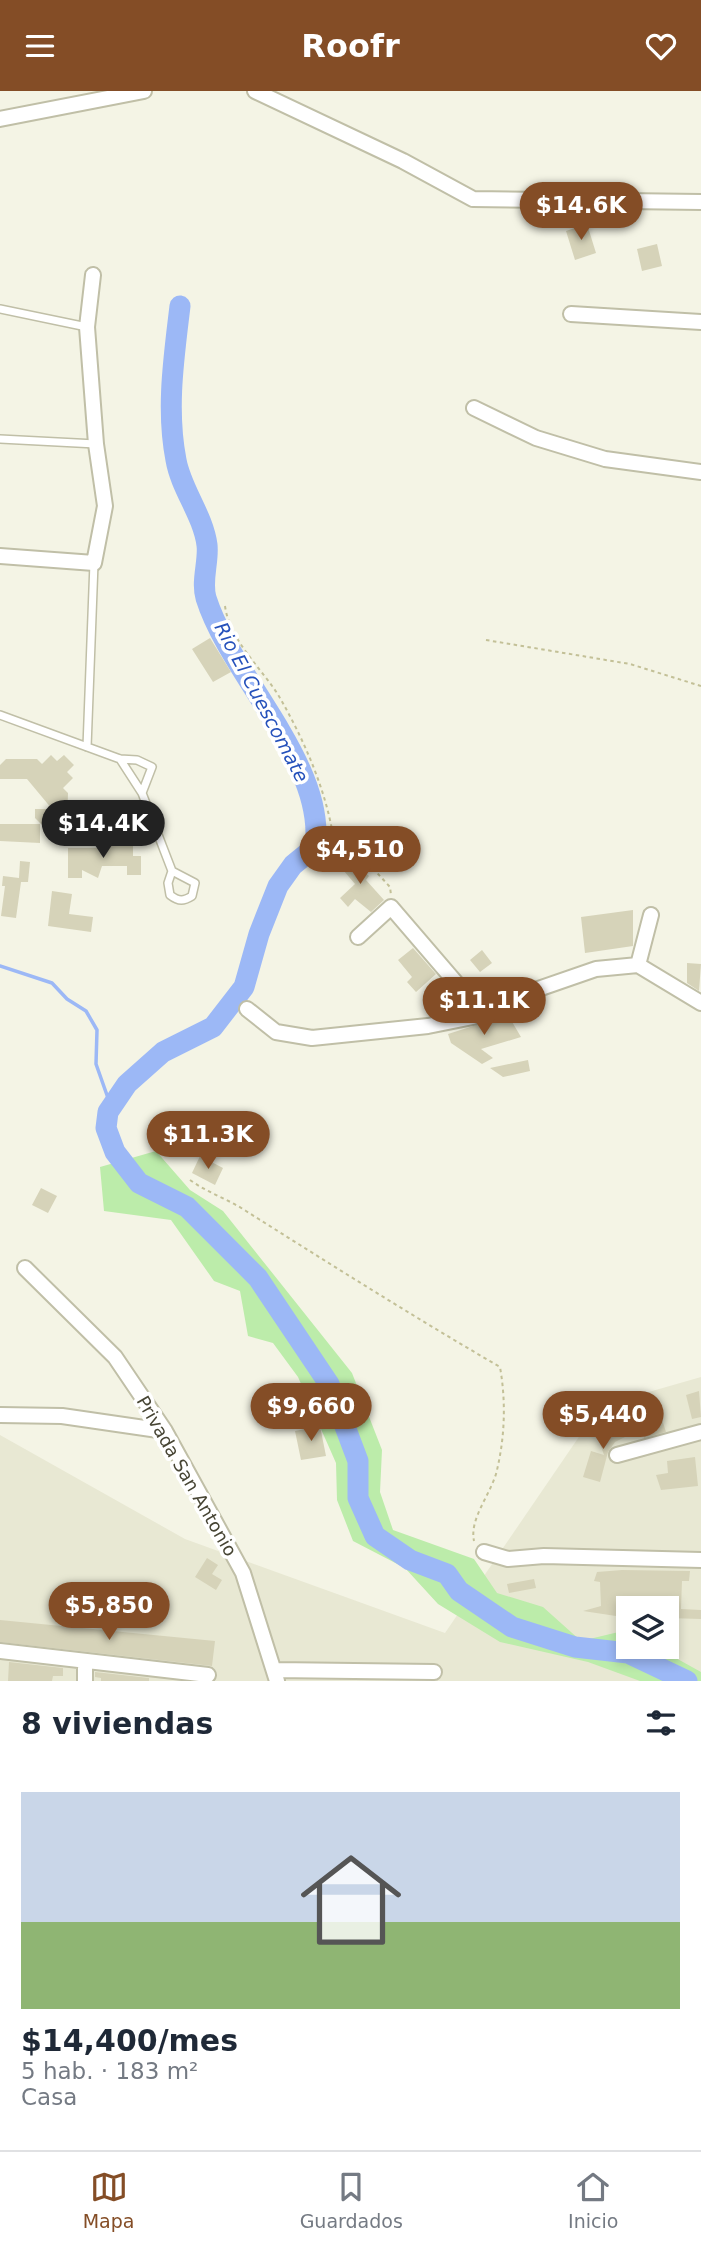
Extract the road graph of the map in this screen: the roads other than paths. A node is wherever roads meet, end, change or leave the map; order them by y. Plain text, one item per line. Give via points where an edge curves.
1 (144, 91) edge
2 (255, 91) edge
3 (0, 119) edge
4 (701, 202) edge
5 (93, 275) dead end
6 (0, 309) edge
7 (571, 314) dead end
8 (701, 322) edge
9 (87, 327) junction
10 (474, 408) dead end
11 (0, 439) edge
12 (96, 444) junction
13 (701, 473) edge
14 (0, 556) edge
15 (94, 563) junction
16 (0, 715) edge
17 (87, 747) junction
18 (120, 759) junction
19 (142, 793) junction
20 (172, 871) junction
21 (651, 915) dead end
22 (358, 937) dead end
23 (638, 965) junction
24 (701, 1003) edge
25 (486, 1007) junction
26 (247, 1009) dead end
27 (25, 1268) dead end
28 (0, 1415) edge
29 (165, 1431) junction
30 (701, 1431) edge
31 (617, 1455) dead end
32 (484, 1552) road end
33 (701, 1560) edge
34 (0, 1651) edge
35 (85, 1661) junction
36 (434, 1672) dead end
37 (208, 1675) dead end
38 (167, 1676) edge
39 (276, 1676) edge
40 (85, 1681) edge

1 - 3 street
2 - 4 street via 473,199
5 - 9 street
6 - 9 lane
7 - 8 street
9 - 12 street
10 - 13 street via 537,439 605,459
11 - 12 lane
12 - 15 street via 106,506
14 - 15 street
15 - 17 lane
16 - 17 lane
17 - 18 lane
18 - 19 lane
18 - 19 lane via 152,767
19 - 20 lane
20 - 20 lane via 170,895 185,900 192,896 195,883
21 - 23 street
22 - 25 street via 391,907 476,1006
23 - 24 street
23 - 25 street via 596,969
25 - 26 street via 473,1017 429,1026 312,1038 276,1032
27 - 29 street, Privada San Antonio via 115,1357
28 - 29 street via 62,1416
29 - 39 street, Privada San Antonio via 243,1573
30 - 31 street
32 - 33 street via 508,1559
34 - 35 street
35 - 38 street
35 - 40 street
36 - 39 street
37 - 38 street

